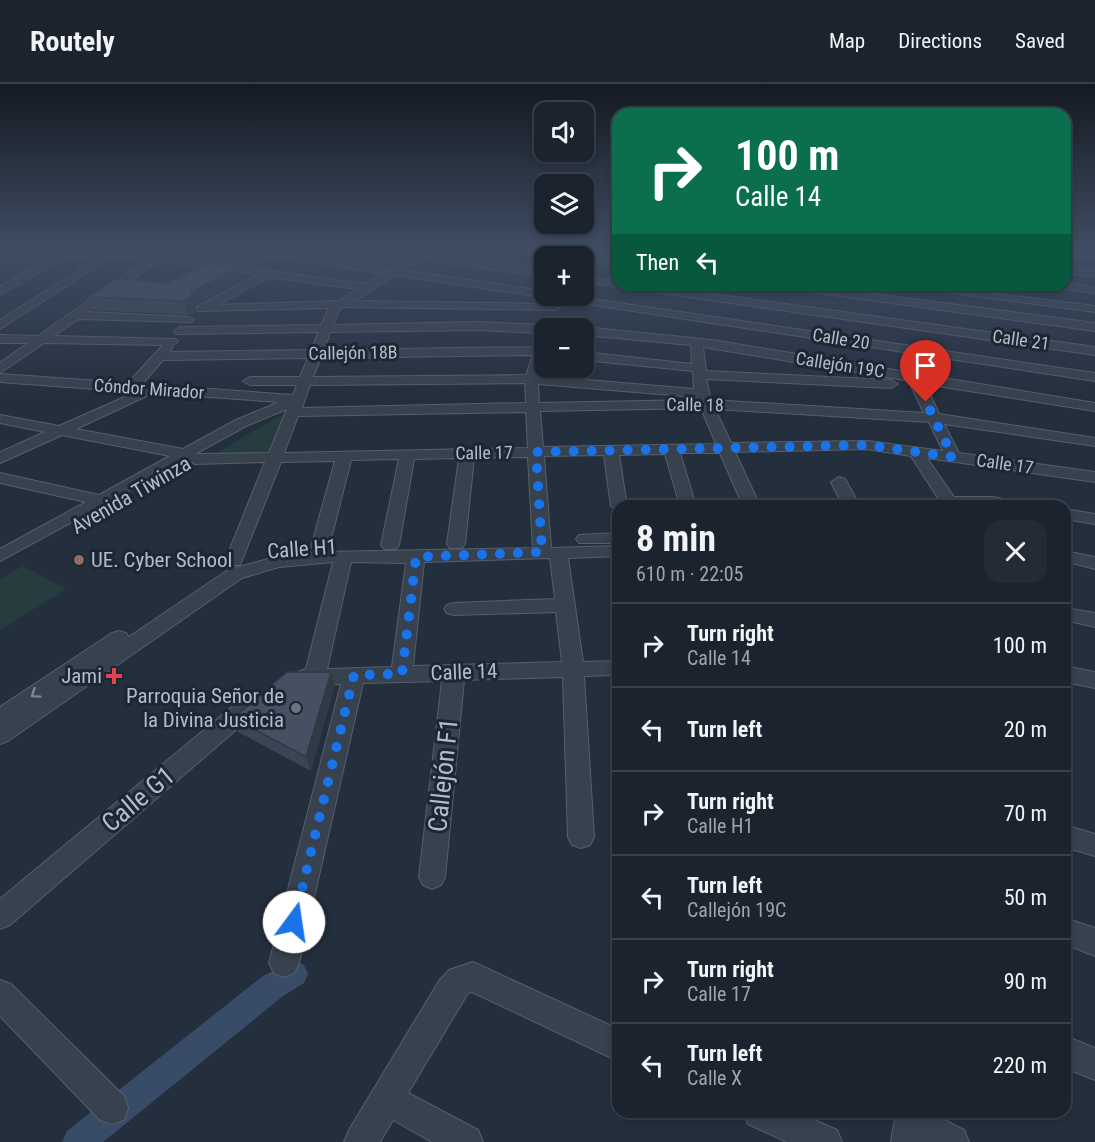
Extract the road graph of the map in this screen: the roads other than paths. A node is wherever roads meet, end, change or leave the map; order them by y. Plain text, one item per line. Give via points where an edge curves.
1 (43, 297) edge
2 (99, 297) edge
3 (223, 297) edge
4 (353, 297) edge
5 (662, 297) edge
6 (728, 297) edge
7 (817, 297) edge
8 (902, 297) edge
9 (994, 297) edge
10 (1014, 297) edge
11 (534, 300) edge
12 (341, 304) junction
13 (594, 304) edge
14 (201, 309) junction
15 (1095, 309) edge
16 (650, 311) junction
17 (810, 311) junction
18 (73, 315) junction
19 (1018, 317) junction
20 (188, 320) junction
21 (0, 325) edge
22 (327, 327) junction
23 (1095, 327) edge
24 (534, 328) edge
25 (180, 331) junction
26 (594, 332) edge
27 (798, 332) junction
28 (0, 339) edge
29 (36, 341) junction
30 (172, 342) junction
31 (697, 343) junction
32 (1053, 345) junction
33 (534, 348) edge
34 (1095, 351) edge
35 (316, 354) junction
36 (161, 356) junction
37 (594, 357) edge
38 (786, 357) junction
39 (940, 368) junction
40 (0, 369) edge
41 (534, 372) edge
42 (698, 372) junction
43 (1095, 377) edge
44 (0, 378) edge
45 (531, 379) junction
46 (250, 381) dead end
47 (918, 381) junction
48 (305, 382) junction
49 (131, 388) junction
50 (153, 389) junction
51 (703, 399) junction
52 (296, 405) junction
53 (1095, 407) edge
54 (532, 408) junction
55 (934, 418) junction
56 (0, 419) edge
57 (58, 430) junction
58 (1095, 442) edge
59 (725, 448) junction
60 (671, 449) junction
61 (611, 450) junction
62 (915, 451) junction
63 (536, 452) junction
64 (467, 453) junction
65 (407, 455) junction
66 (344, 456) junction
67 (190, 457) junction
68 (953, 457) junction
69 (0, 458) edge
70 (275, 458) junction
71 (1095, 477) edge
72 (0, 478) edge
73 (839, 482) dead end
74 (102, 500) junction
75 (618, 500) edge
76 (686, 500) edge
77 (749, 500) edge
78 (849, 500) edge
79 (949, 500) edge
80 (1071, 515) edge
81 (1095, 519) edge
82 (612, 539) edge
83 (456, 544) junction
84 (390, 545) junction
85 (320, 547) junction
86 (547, 548) junction
87 (612, 551) edge
88 (416, 557) junction
89 (1071, 557) edge
90 (1, 558) edge
91 (343, 558) junction
92 (234, 561) junction
93 (1095, 563) edge
94 (565, 605) junction
95 (454, 609) dead end
96 (1071, 615) edge
97 (1095, 620) edge
98 (573, 668) junction
99 (612, 668) edge
100 (454, 672) junction
101 (402, 674) junction
102 (354, 675) junction
103 (1071, 675) edge
104 (315, 676) junction
105 (1095, 680) edge
106 (276, 684) joint
107 (0, 718) edge
108 (0, 735) edge
109 (581, 837) dead end
110 (1071, 838) edge
111 (1095, 845) edge
112 (432, 877) dead end
113 (0, 916) edge
114 (1071, 933) edge
115 (1095, 942) edge
116 (284, 963) dead end
117 (0, 995) edge
118 (612, 1042) edge
119 (1071, 1055) edge
120 (1095, 1064) edge
121 (387, 1100) junction
122 (112, 1108) dead end
123 (773, 1118) edge
124 (910, 1125) edge
125 (361, 1142) edge
126 (466, 1142) edge
127 (825, 1142) edge
128 (952, 1142) edge

1 - 21 street
2 - 18 street
3 - 14 street
4 - 12 street
5 - 16 street
6 - 17 street, Calle 21
7 - 17 street
8 - 19 street
9 - 19 street
10 - 15 street
11 - 12 street, Calle 20
12 - 14 street, Calle 20
12 - 22 street via 334,308
13 - 16 street, Calle 20
14 - 20 street
16 - 27 street, Calle 20
17 - 27 street
17 - 32 street, Calle 21
18 - 20 street
18 - 29 street
19 - 23 street
19 - 32 street
20 - 25 street
22 - 24 street
22 - 25 street
22 - 35 street
25 - 30 street
26 - 31 street, Callejón 19C
27 - 38 street
27 - 39 street, Calle 20
28 - 29 street
29 - 30 street
29 - 40 street
30 - 36 street
31 - 38 street, Callejón 19C
31 - 42 street
32 - 34 street, Calle 21
32 - 43 street
33 - 35 street, Callejón 18B
35 - 36 street, Callejón 18B
35 - 48 street
36 - 49 street
37 - 42 street
38 - 47 street, Callejón 19C
39 - 43 street, Calle 20
39 - 47 street, Callejón 19C
39 - 53 street, Callejón 19C
41 - 45 street
42 - 47 street
42 - 51 street
44 - 49 street, Cóndor Mirador
45 - 48 street
45 - 51 street
45 - 54 street
46 - 48 street
47 - 55 street
48 - 52 street
49 - 50 street, Cóndor Mirador
50 - 52 street, Cóndor Mirador
50 - 57 street
51 - 54 street, Calle 18
51 - 55 street, Calle 18
51 - 59 street
52 - 54 street, Calle 18
52 - 67 street, Avenida Tiwinza via 241,423
52 - 70 street
54 - 63 street
55 - 58 street, Calle 18
55 - 68 street
56 - 57 street, Calle 17
57 - 67 street, Calle 17
57 - 69 street
59 - 60 street, Calle 17
59 - 62 street, Calle 17 via 867,445
59 - 77 street
60 - 61 street, Calle 17
60 - 76 street
61 - 63 street, Calle 17
61 - 75 street
62 - 68 street, Calle 17
62 - 79 street
63 - 64 street, Calle 17
63 - 86 street
64 - 65 street, Calle 17
64 - 83 street
65 - 66 street, Calle 17
65 - 84 street
66 - 70 street, Calle 17
66 - 85 street
67 - 70 street, Calle 17
67 - 74 street, Avenida Tiwinza
67 - 90 street, Avenida Tiwinza
68 - 71 street, Calle 17
70 - 92 street
72 - 74 street
73 - 78 street
74 - 90 street, Avenida Tiwinza
80 - 81 street
82 - 86 street, Calle H1
83 - 84 street, Calle H1
83 - 86 street, Calle H1
84 - 85 street, Calle H1
85 - 92 street, Calle H1 via 264,550
86 - 87 street
86 - 88 street, Calle H1
86 - 94 street
88 - 91 street, Calle H1
88 - 101 street
89 - 93 street
91 - 104 street
91 - 108 street, Calle H1 via 286,558 235,574
92 -> 107 street, Calle H1
94 - 95 street
94 - 98 street
96 - 97 street
98 - 99 street, Calle 14
98 - 100 street, Calle 14
98 - 109 street
100 - 101 street, Calle 14
100 - 112 street, Callejón F1
101 - 102 street, Calle 14
102 - 104 street, Calle 14
102 - 116 street
103 - 105 street
104 - 106 street, Calle 14
106 - 113 street, Calle G1
110 - 111 street
114 - 115 street
117 - 122 street
118 - 121 street via 473,977 459,980
119 - 120 street
121 - 125 street
121 - 126 street
123 - 127 street
124 - 128 street

